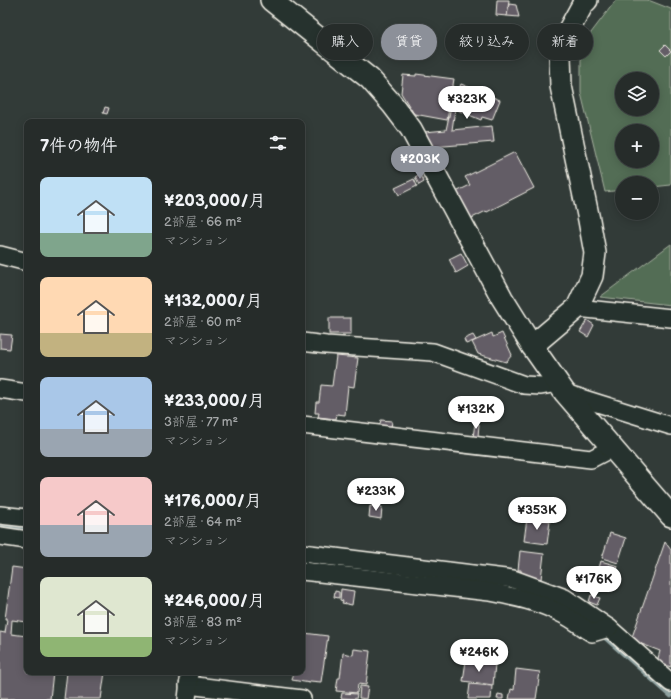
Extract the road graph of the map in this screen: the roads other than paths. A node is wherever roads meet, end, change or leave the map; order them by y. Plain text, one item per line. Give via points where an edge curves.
1 (271, 0) edge
2 (587, 0) edge
3 (0, 255) edge
4 (24, 261) edge
5 (577, 308) junction
6 (671, 318) edge
7 (305, 342) edge
8 (532, 346) junction
9 (562, 388) junction
10 (0, 389) edge
11 (24, 392) edge
12 (305, 425) edge
13 (671, 426) edge
14 (612, 448) junction
15 (0, 515) edge
16 (671, 516) edge
17 (24, 518) edge
18 (0, 536) edge
19 (24, 540) edge
20 (305, 553) edge
21 (305, 571) edge
22 (609, 628) junction
23 (671, 683) edge
24 (188, 685) edge
25 (302, 699) edge

1 - 8 street via 370,79 392,104 411,130 502,298
2 - 5 street via 567,33 560,56 561,86 595,253 592,276
3 - 4 street
5 - 6 street
5 - 8 street
7 - 9 street via 433,352 524,384
8 - 9 street
9 - 13 street
9 - 14 street
10 - 11 street
12 - 14 street via 591,459
14 - 16 street
15 - 17 street
18 - 19 street
20 - 22 street via 513,579 565,598
21 - 22 street via 512,596 563,614 592,633
22 - 23 street
24 - 25 street

